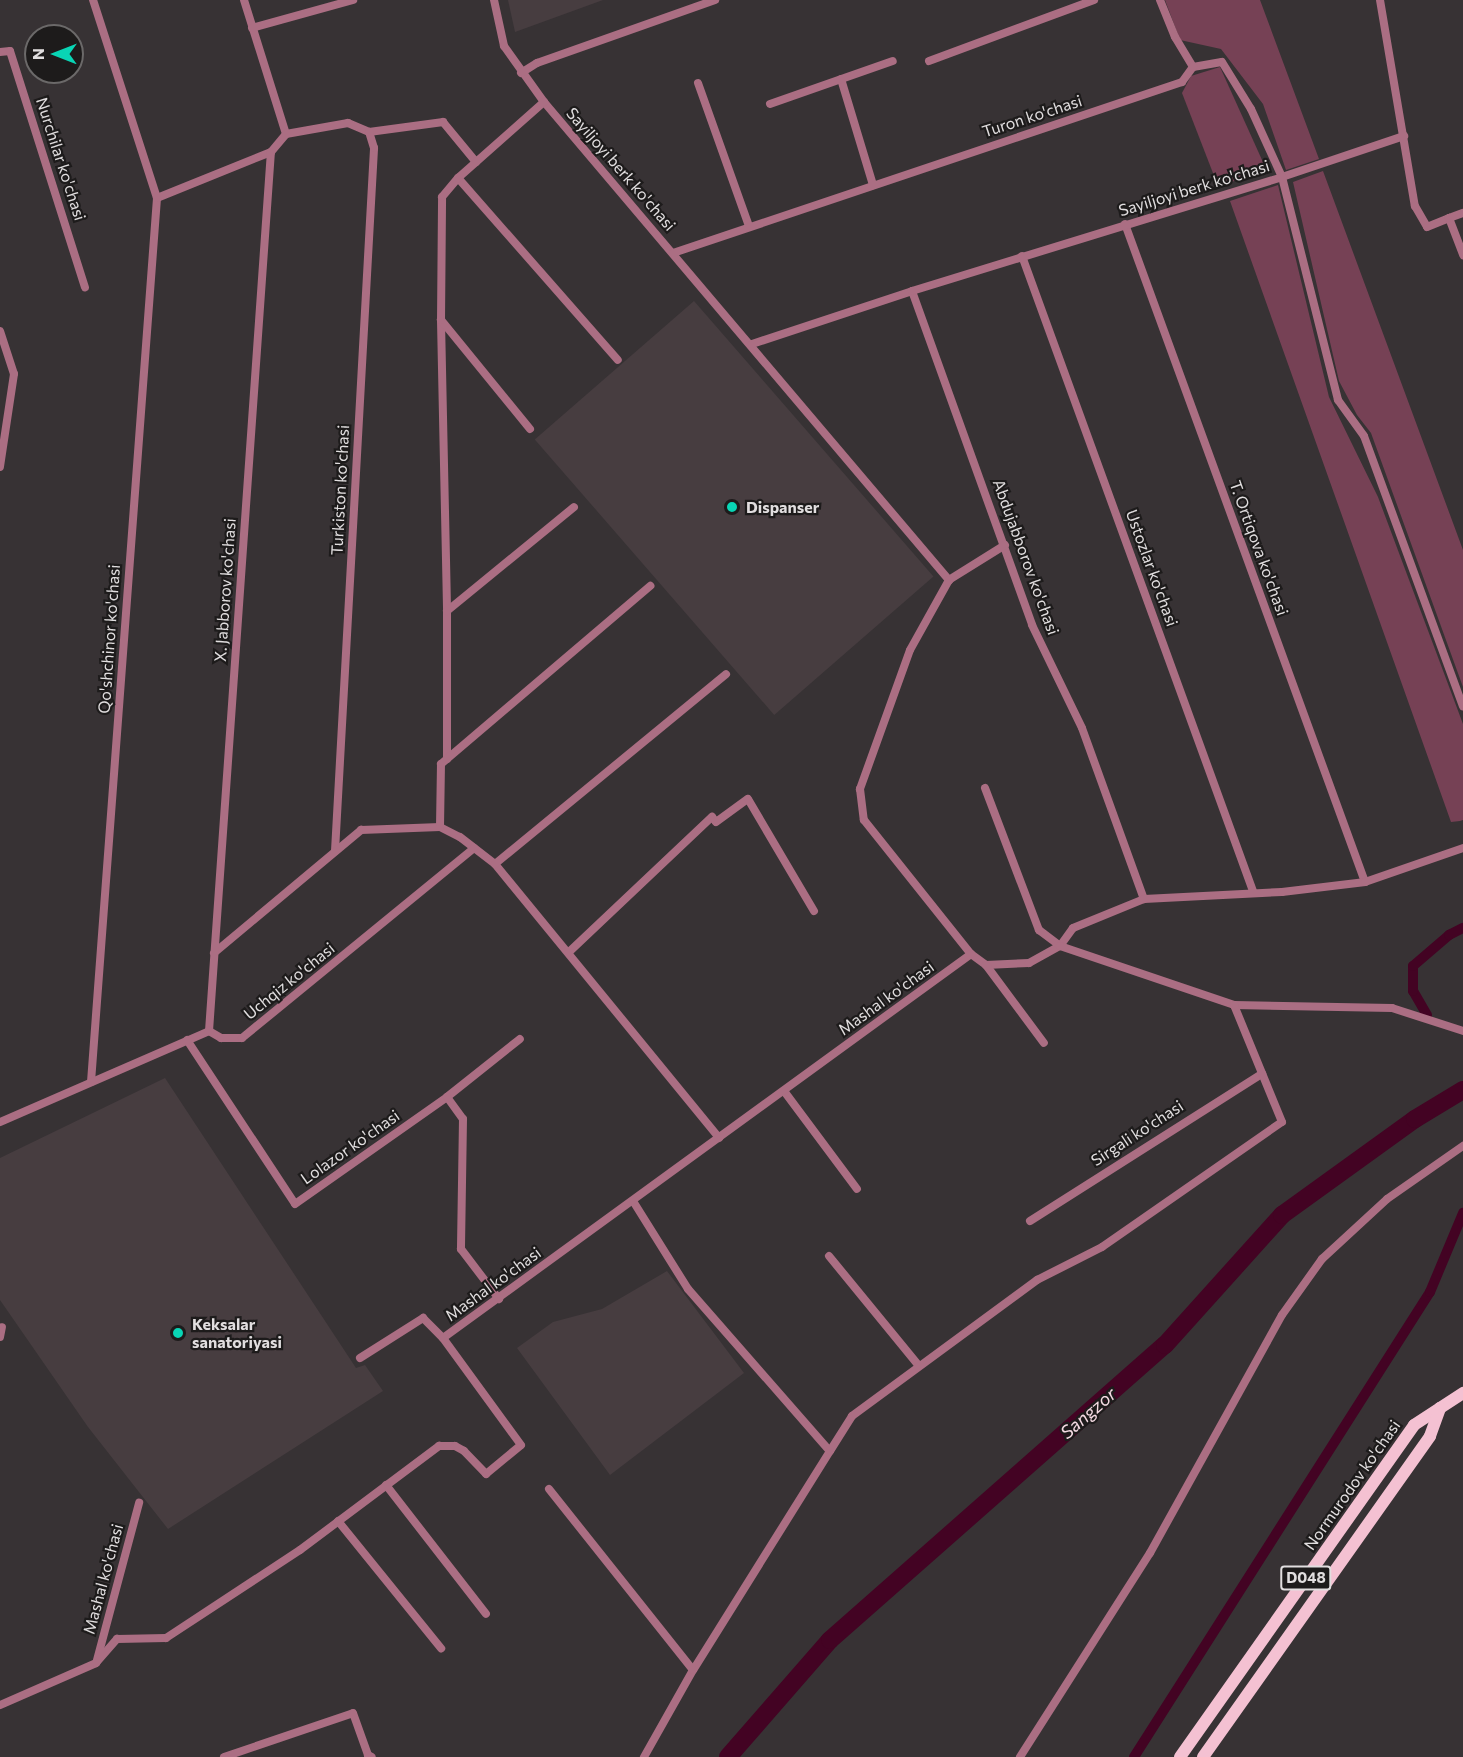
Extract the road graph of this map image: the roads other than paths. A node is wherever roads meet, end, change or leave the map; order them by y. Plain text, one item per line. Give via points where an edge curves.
1 (93, 0) edge
2 (244, 0) edge
3 (353, 0) edge
4 (494, 0) edge
5 (715, 0) edge
6 (1094, 0) edge
7 (1160, 0) edge
8 (1380, 0) edge
9 (252, 28) junction
10 (0, 52) edge
11 (893, 61) dead end
12 (929, 61) dead end
13 (1193, 67) junction
14 (520, 73) junction
15 (841, 79) junction
16 (698, 83) dead end
17 (544, 102) junction
18 (770, 104) dead end
19 (369, 132) junction
20 (286, 134) junction
21 (1404, 136) junction
22 (271, 152) junction
23 (476, 162) junction
24 (1282, 177) junction
25 (458, 178) junction
26 (873, 185) junction
27 (157, 198) junction
28 (1463, 213) edge
29 (1449, 218) junction
30 (1125, 224) junction
31 (748, 226) junction
32 (673, 253) junction
33 (1463, 255) edge
34 (1022, 256) junction
35 (86, 286) dead end
36 (912, 291) junction
37 (441, 320) junction
38 (0, 331) edge
39 (752, 345) junction
40 (618, 360) dead end
41 (530, 429) dead end
42 (0, 467) edge
43 (574, 507) dead end
44 (1005, 545) junction
45 (949, 580) junction
46 (650, 586) dead end
47 (447, 611) junction
48 (726, 674) dead end
49 (1463, 706) edge
50 (447, 759) junction
51 (985, 788) dead end
52 (440, 827) junction
53 (474, 848) junction
54 (1463, 848) edge
55 (335, 851) junction
56 (495, 864) junction
57 (1365, 882) junction
58 (1253, 891) junction
59 (1144, 899) junction
60 (814, 911) dead end
61 (1060, 946) junction
62 (569, 952) junction
63 (214, 953) junction
64 (971, 954) junction
65 (986, 965) junction
66 (1234, 1005) junction
67 (210, 1031) junction
68 (1463, 1031) edge
69 (187, 1040) junction
70 (520, 1040) dead end
71 (1044, 1043) dead end
72 (1262, 1074) junction
73 (92, 1082) junction
74 (784, 1091) junction
75 (447, 1097) junction
76 (0, 1122) edge
77 (719, 1138) junction
78 (1463, 1146) edge
79 (857, 1189) dead end
80 (633, 1201) junction
81 (1030, 1221) dead end
82 (829, 1256) dead end
83 (499, 1299) junction
84 (2, 1327) dead end
85 (0, 1337) edge
86 (443, 1338) junction
87 (360, 1358) dead end
88 (919, 1366) junction
89 (1463, 1393) edge
90 (1440, 1408) junction
91 (830, 1451) junction
92 (386, 1485) junction
93 (549, 1489) dead end
94 (139, 1503) dead end
95 (338, 1521) junction
96 (486, 1614) dead end
97 (441, 1648) dead end
98 (96, 1664) junction
99 (693, 1670) junction
100 (0, 1705) edge
101 (369, 1756) edge
102 (224, 1757) edge
103 (644, 1757) edge
104 (1020, 1757) edge
105 (1180, 1757) edge
106 (1203, 1757) edge

1 - 27 street
2 - 9 street
3 - 9 street
4 - 14 street, Sayiljoyi berk ko'chasi via 504,46
5 - 14 street
6 - 12 street
7 - 13 street
8 - 21 street
9 - 20 street
10 - 35 street, Nurchilar ko'chasi via 10,51
11 - 15 street
13 - 24 street via 1222,62 1251,109
13 - 26 street, Turon ko'chasi via 1182,82
14 - 17 street, Sayiljoyi berk ko'chasi
15 - 18 street
15 - 26 street
16 - 31 street
17 - 23 street
17 - 32 street, Sayiljoyi berk ko'chasi
19 - 20 street via 348,123
19 - 23 street via 443,122
19 - 55 street, Turkiston ko'chasi via 374,148
20 - 22 street
21 - 24 street
21 - 29 street via 1415,206 1427,227
22 - 27 street
22 - 63 street, X. Jabborov ko'chasi
23 - 25 street
24 - 30 street, Sayiljoyi berk ko'chasi
24 - 49 street, Sayiljoyi berk ko'chasi via 1338,400 1364,436
25 - 37 street via 442,197
25 - 40 street
26 - 31 street, Turon ko'chasi
27 - 73 street, Qo'shchinor ko'chasi
28 - 29 street
29 - 33 street
30 - 34 street, Sayiljoyi berk ko'chasi
30 - 57 street, T. Ortiqova ko'chasi
31 - 32 street, Turon ko'chasi
32 - 39 street, Sayiljoyi berk ko'chasi
34 - 36 street, Sayiljoyi berk ko'chasi
34 - 58 street, Ustozlar ko'chasi
36 - 39 street, Sayiljoyi berk ko'chasi
36 - 44 street, Abdujabborov ko'chasi
37 - 41 street
37 - 47 street
38 - 42 street via 15,374
39 - 45 street, Sayiljoyi berk ko'chasi
43 - 47 street
44 - 45 street
44 - 59 street, Abdujabborov ko'chasi via 1032,625 1082,728
45 - 64 street via 910,650 860,789 864,820
46 - 50 street
47 - 50 street
48 - 56 street
50 - 52 street via 441,764
51 - 61 street via 1039,930
52 - 53 street
52 - 55 street via 360,830
53 - 56 street
53 - 67 street, Uchqiz ko'chasi via 242,1038 221,1038
54 - 57 street
55 - 63 street
56 - 62 street
57 - 58 street via 1282,892
58 - 59 street
59 - 61 street via 1073,928
60 - 62 street via 748,799 716,822 712,817
61 - 65 street via 1029,963
61 - 66 street
62 - 77 street
63 - 67 street, X. Jabborov ko'chasi
64 - 65 street
64 - 74 street, Mashal ko'chasi
65 - 71 street
66 - 68 street via 1392,1008
66 - 72 street
67 - 69 street
69 - 73 street
69 - 75 street, Lolazor ko'chasi via 295,1204
70 - 75 street, Lolazor ko'chasi
72 - 81 street, Sirgali ko'chasi
72 - 88 street via 1282,1122 1102,1247 1037,1280
73 - 76 street
74 - 77 street, Mashal ko'chasi
74 - 79 street
75 - 83 street via 463,1119 461,1249
77 - 80 street, Mashal ko'chasi
78 - 104 street via 1387,1199 1315,1268 1282,1315 1150,1553
80 - 83 street, Mashal ko'chasi
80 - 91 street via 688,1289
82 - 88 street
83 - 86 street, Mashal ko'chasi
84 - 85 street
86 - 87 street via 423,1318
86 - 92 street, Mashal ko'chasi via 521,1445 486,1474 464,1451 439,1446
88 - 91 street via 852,1416
89 - 90 main road, D048
90 - 105 main road, Normurodov ko'chasi / D048 via 1414,1425
90 - 106 main road, D048 via 1430,1436
91 - 99 street
92 - 95 street, Mashal ko'chasi
92 - 96 street
93 - 99 street
94 - 98 street, Mashal ko'chasi
95 - 97 street
95 - 98 street, Mashal ko'chasi via 166,1638 117,1639
98 - 100 street, Mashal ko'chasi
99 - 103 street
101 - 102 street via 353,1713

